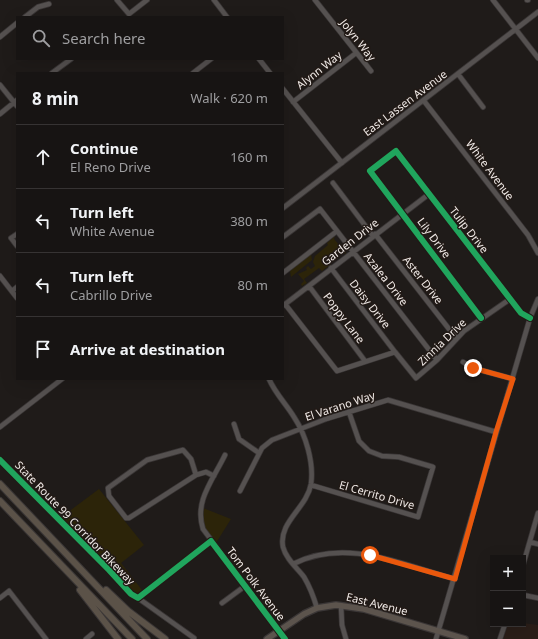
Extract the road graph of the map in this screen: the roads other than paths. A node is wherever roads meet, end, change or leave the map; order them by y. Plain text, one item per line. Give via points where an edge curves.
1 (117, 0) edge
2 (147, 0) edge
3 (315, 0) edge
4 (493, 0) edge
5 (216, 1) edge
6 (48, 4) dead end
7 (538, 12) edge
8 (26, 16) edge
9 (226, 16) edge
10 (16, 24) edge
11 (515, 28) junction
12 (0, 36) edge
13 (356, 53) junction
14 (538, 58) edge
15 (70, 60) edge
16 (210, 60) edge
17 (260, 60) edge
18 (371, 71) dead end
19 (53, 72) edge
20 (194, 72) edge
21 (269, 72) edge
22 (458, 74) junction
23 (0, 85) edge
24 (284, 90) edge
25 (424, 101) junction
26 (293, 102) junction
27 (16, 103) edge
28 (484, 107) dead end
29 (0, 114) edge
30 (396, 151) joint
31 (342, 163) junction
32 (333, 183) dead end
33 (429, 194) junction
34 (284, 207) edge
35 (403, 214) junction
36 (337, 231) junction
37 (16, 235) edge
38 (374, 235) junction
39 (284, 236) edge
40 (16, 245) edge
41 (354, 251) junction
42 (538, 253) edge
43 (331, 268) junction
44 (284, 270) edge
45 (0, 276) edge
46 (309, 286) junction
47 (16, 288) edge
48 (12, 291) junction
49 (16, 297) edge
50 (510, 299) junction
51 (538, 299) edge
52 (284, 305) edge
53 (481, 318) junction
54 (530, 318) junction
55 (456, 338) junction
56 (395, 352) junction
57 (438, 360) junction
58 (365, 361) junction
59 (463, 362) dead end
60 (513, 379) junction
61 (61, 380) edge
62 (269, 380) edge
63 (349, 412) junction
64 (234, 424) dead end
65 (0, 427) edge
66 (300, 428) junction
67 (496, 432) junction
68 (259, 453) junction
69 (225, 455) dead end
70 (196, 475) junction
71 (214, 476) junction
72 (0, 484) edge
73 (311, 486) junction
74 (240, 491) dead end
75 (0, 502) edge
76 (538, 513) edge
77 (211, 541) junction
78 (530, 542) junction
79 (538, 544) edge
80 (526, 555) edge
81 (293, 564) junction
82 (62, 567) junction
83 (85, 574) junction
84 (455, 579) junction
85 (245, 586) junction
86 (526, 596) edge
87 (0, 598) edge
88 (538, 598) edge
89 (222, 603) dead end
90 (341, 605) junction
91 (318, 608) junction
92 (504, 627) edge
93 (278, 630) junction
94 (439, 631) junction
95 (92, 634) dead end
96 (194, 638) dead end
97 (46, 639) edge
98 (86, 639) edge
99 (118, 639) edge
100 (132, 639) edge
101 (147, 639) edge
102 (164, 639) edge
103 (267, 639) edge
104 (285, 639) edge
105 (346, 639) edge
106 (436, 639) edge
107 (465, 639) edge
108 (500, 639) edge

1 - 2 street via 129,14
3 - 13 street, Jolyn Way
4 - 11 street
5 - 9 street
6 - 8 street via 38,7
7 - 11 street, East Lassen Avenue
10 - 12 street
11 - 14 street
11 - 22 street, East Lassen Avenue
13 - 18 street, Jolyn Way
13 - 26 street, Alynn Way
15 - 19 street
16 - 20 street
17 - 21 street
22 - 25 street, East Lassen Avenue
22 - 28 street
23 - 27 street
24 - 26 street
25 - 31 street, East Lassen Avenue
25 - 42 street, White Avenue via 528,235
26 - 31 street
27 - 29 street
30 - 33 street, Tulip Drive
30 - 35 street, Lily Drive via 370,171
31 - 34 street, East Lassen Avenue
32 - 38 street, Aster Drive
33 - 35 street, Garden Drive
33 - 50 street, Tulip Drive
35 - 38 street, Garden Drive
35 - 53 street, Lily Drive
36 - 39 street, Azalea Drive via 320,209
36 - 41 street, Azalea Drive
36 - 44 street
37 - 40 street via 11,238
38 - 41 street, Garden Drive
38 - 55 street, Aster Drive
41 - 43 street, Garden Drive
41 - 57 street, Azalea Drive
43 - 46 street, Garden Drive
43 - 56 street, Daisy Drive
45 - 48 street
46 - 52 street, Garden Drive
46 - 58 street, Poppy Lane
47 - 48 street
48 - 49 street
50 - 53 street, Zinnia Drive
50 - 54 street, Tulip Drive via 521,313
51 - 54 street
52 - 58 street via 337,371
53 - 55 street, Zinnia Drive
54 - 60 street
55 - 57 street, Zinnia Drive
56 - 57 street, Zinnia Drive via 416,378
56 - 58 street
59 - 60 street via 473,368
60 - 67 street
61 - 65 street
62 - 66 street
63 - 66 street, El Varano Way
63 - 67 street, El Varano Way via 388,400
63 - 73 street, El Cerrito Drive via 359,441 369,452 433,466 418,517
64 - 68 street via 239,439
66 - 68 street, El Varano Way via 272,440
66 - 73 street via 311,463
67 - 84 street
68 - 74 street, El Varano Way
69 - 71 street, Tom Polk Avenue
70 - 70 street via 129,518 126,518 109,496 108,488 147,460 177,451 183,450 191,459
70 - 71 street via 206,472
71 - 77 street, Tom Polk Avenue via 200,505 199,518
72 - 83 highway
73 - 81 street via 284,533 284,548
75 - 82 highway
76 - 78 street
77 - 85 street, Tom Polk Avenue
77 - 96 street via 138,598
78 - 79 street
78 - 80 street
81 - 84 street via 319,554 350,553 380,558
81 - 91 street via 305,578
82 - 99 highway
82 - 100 highway
83 - 101 highway
83 - 102 highway via 90,575 128,611
84 - 94 street
85 - 89 street
85 - 93 street, Tom Polk Avenue
86 - 88 street
87 - 97 street via 9,591
90 - 91 main road, East Avenue
90 - 94 main road, East Avenue via 364,609
90 - 105 street
91 - 93 main road, East Avenue
92 - 108 street
93 - 103 main road, East Avenue
93 - 104 street, Tom Polk Avenue
94 - 106 street
94 - 107 main road, East Avenue
95 - 98 street

